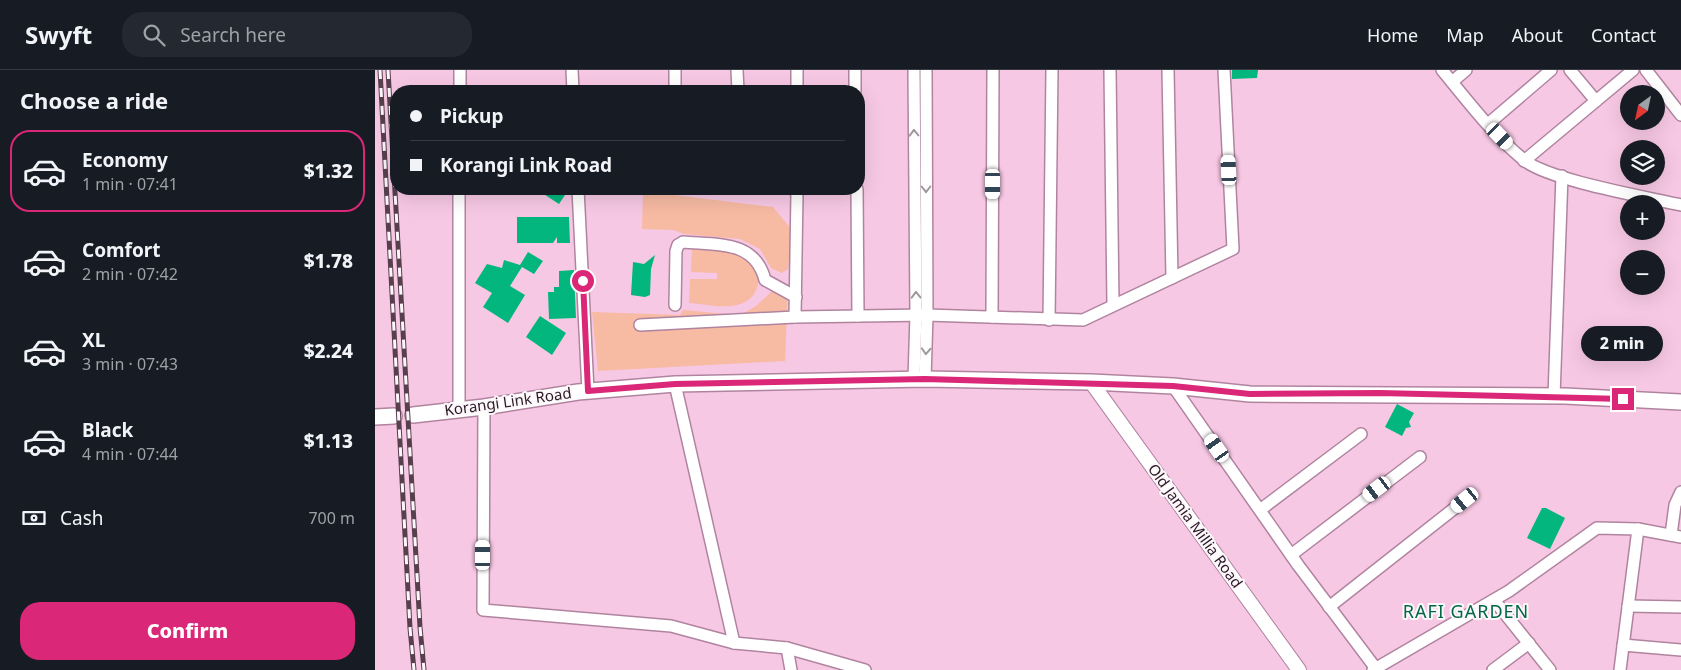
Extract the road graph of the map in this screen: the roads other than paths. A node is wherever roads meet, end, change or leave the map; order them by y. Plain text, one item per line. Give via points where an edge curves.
1 (460, 70) edge
2 (572, 70) edge
3 (675, 70) edge
4 (737, 70) edge
5 (797, 70) edge
6 (855, 70) edge
7 (914, 70) edge
8 (925, 70) edge
9 (993, 70) edge
10 (1052, 70) edge
11 (1110, 70) edge
12 (1168, 70) edge
13 (1224, 70) edge
14 (1442, 70) edge
15 (1466, 70) edge
16 (1551, 70) edge
17 (1570, 70) edge
18 (1633, 70) edge
19 (1645, 70) edge
20 (1452, 82) junction
21 (460, 85) edge
22 (573, 85) edge
23 (675, 85) edge
24 (738, 85) edge
25 (797, 85) edge
26 (855, 85) edge
27 (1596, 101) junction
28 (1681, 116) edge
29 (1488, 124) junction
30 (1525, 161) junction
31 (1562, 176) junction
32 (459, 195) edge
33 (578, 195) edge
34 (796, 195) edge
35 (857, 195) edge
36 (1681, 205) edge
37 (1172, 278) junction
38 (796, 297) junction
39 (1113, 304) junction
40 (675, 305) dead end
41 (921, 315) junction
42 (858, 316) junction
43 (795, 317) junction
44 (992, 317) junction
45 (1049, 320) junction
46 (640, 325) dead end
47 (919, 379) junction
48 (1091, 382) junction
49 (675, 384) junction
50 (1173, 386) junction
51 (588, 391) junction
52 (1554, 396) junction
53 (1681, 402) edge
54 (484, 407) junction
55 (459, 409) junction
56 (413, 415) dead end
57 (394, 416) dead end
58 (375, 417) edge
59 (1361, 434) dead end
60 (1420, 457) dead end
61 (1681, 492) edge
62 (1465, 500) dead end
63 (1260, 510) junction
64 (1638, 529) junction
65 (1676, 536) edge
66 (1291, 555) junction
67 (1494, 600) junction
68 (1628, 606) junction
69 (1329, 607) junction
70 (1681, 607) edge
71 (734, 643) junction
72 (1529, 643) junction
73 (1623, 646) junction
74 (787, 648) junction
75 (1681, 650) edge
76 (791, 670) edge
77 (865, 670) edge
78 (1299, 670) edge
79 (1375, 670) edge
80 (1493, 670) edge
81 (1550, 670) edge
82 (1620, 670) edge

1 - 21 street
2 - 22 street
3 - 23 street
4 - 24 street
5 - 25 street
6 - 26 street
41 -> 7 street
8 -> 41 street
9 - 44 street
10 - 45 street
11 - 39 street
12 - 37 street
13 - 37 street via 1233,249
14 - 20 street
15 - 20 street
16 - 29 street
17 - 27 street
18 - 27 street
19 - 28 street
20 - 29 street
27 - 30 street
29 - 30 street
30 - 31 street
31 - 36 street
31 - 52 street
32 - 55 street
33 - 51 street
34 - 38 street
35 - 42 street
37 - 39 street
38 - 40 street via 765,280 762,267 748,252 730,246 683,242 676,251
38 - 43 street
39 - 45 street via 1083,320
41 - 42 street
41 - 44 street
41 - 47 street
42 - 43 street
43 - 46 street
44 - 45 street
47 - 48 main road, Korangi Link Road
47 - 49 main road, Korangi Link Road
48 - 50 main road, Korangi Link Road
48 - 78 street, Old Jamia Millia Road
49 - 51 main road, Korangi Link Road
49 - 71 street
50 - 52 main road, Korangi Link Road via 1250,394
50 - 63 street
51 - 54 main road, Korangi Link Road
52 - 53 main road, Korangi Link Road
54 - 55 main road, Korangi Link Road
54 - 71 street via 483,610 671,626
55 - 56 main road, Korangi Link Road
57 - 58 main road
59 - 63 street
60 - 66 street
61 - 65 street via 1675,505
62 - 69 street
63 - 66 street
64 - 65 street
64 - 67 street via 1597,528
64 - 68 street
66 - 69 street
67 - 72 street
67 - 79 street
68 - 70 street
68 - 73 street
69 - 79 street
71 - 74 street
72 - 80 street
72 - 81 street
73 - 75 street
73 - 82 street
74 - 76 street
74 - 77 street

